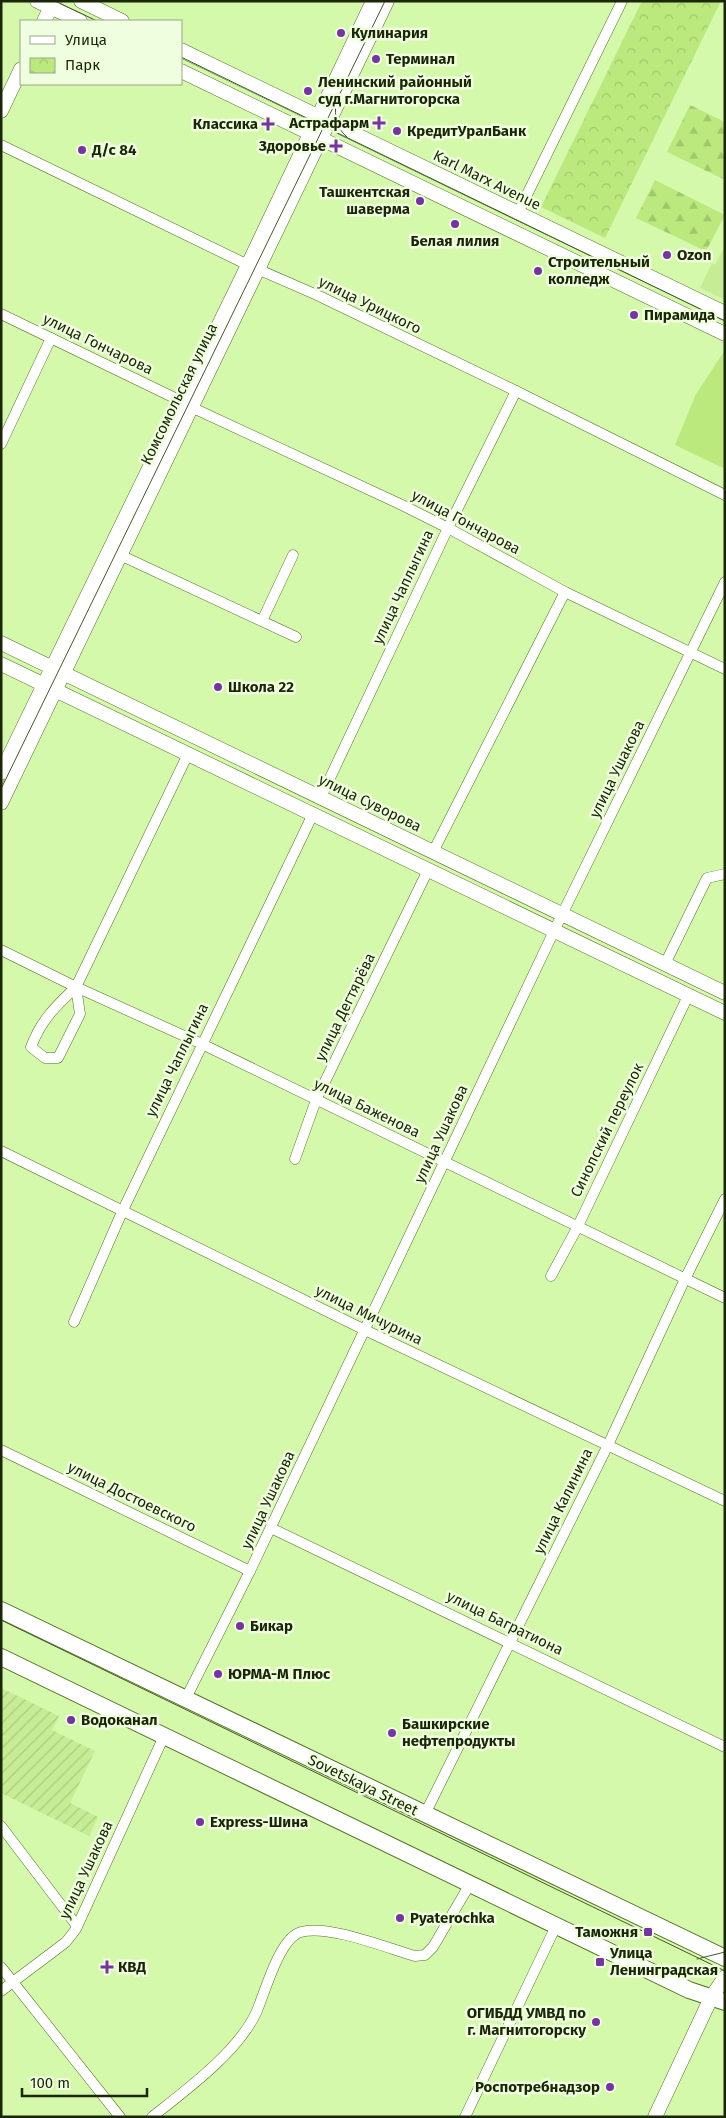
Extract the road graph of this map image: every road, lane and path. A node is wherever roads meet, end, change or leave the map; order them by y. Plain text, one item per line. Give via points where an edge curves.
1 (37, 1) edge
2 (81, 1) edge
3 (373, 1) edge
4 (387, 1) edge
5 (622, 1) edge
6 (52, 4) edge
7 (44, 20) edge
8 (78, 20) edge
9 (120, 20) edge
10 (182, 50) edge
11 (20, 71) edge
12 (182, 71) edge
13 (1, 111) edge
14 (324, 120) junction
15 (316, 136) junction
16 (1, 145) edge
17 (518, 213) junction
18 (252, 267) junction
19 (725, 313) edge
20 (1, 314) edge
21 (725, 334) edge
22 (51, 338) junction
23 (516, 391) junction
24 (186, 404) junction
25 (1, 444) edge
26 (725, 495) edge
27 (448, 528) junction
28 (120, 554) junction
29 (293, 555) dead end
30 (725, 582) edge
31 (564, 592) junction
32 (262, 621) junction
33 (296, 637) dead end
34 (1, 643) edge
35 (691, 652) junction
36 (1, 664) edge
37 (725, 669) edge
38 (57, 670) junction
39 (49, 687) junction
40 (188, 754) junction
41 (1, 773) edge
42 (321, 797) junction
43 (1, 803) edge
44 (313, 814) junction
45 (433, 852) junction
46 (428, 870) junction
47 (725, 874) edge
48 (562, 914) junction
49 (554, 931) junction
50 (1, 950) edge
51 (665, 964) junction
52 (76, 987) junction
53 (725, 993) edge
54 (688, 996) junction
55 (725, 1014) edge
56 (202, 1044) junction
57 (316, 1100) junction
58 (1, 1151) edge
59 (295, 1159) dead end
60 (444, 1163) junction
61 (725, 1199) edge
62 (122, 1212) junction
63 (577, 1228) junction
64 (551, 1276) dead end
65 (685, 1279) junction
66 (725, 1298) edge
67 (74, 1322) dead end
68 (365, 1330) junction
69 (608, 1445) junction
70 (1, 1450) edge
71 (725, 1501) edge
72 (271, 1528) junction
73 (250, 1571) junction
74 (1, 1610) edge
75 (510, 1642) junction
76 (1, 1657) edge
77 (185, 1700) junction
78 (164, 1736) junction
79 (725, 1747) edge
80 (425, 1814) junction
81 (1, 1826) edge
82 (470, 1884) junction
83 (78, 1926) junction
84 (556, 1926) junction
85 (724, 1957) edge
86 (1, 1967) edge
87 (725, 1977) edge
88 (13, 1982) junction
89 (1, 1991) edge
90 (718, 2000) edge
91 (467, 2116) edge
92 (120, 2117) edge
93 (152, 2117) edge
94 (655, 2117) edge

1 - 6 main road
2 - 9 main road
3 - 14 main road, Комсомольская улица
4 - 14 main road, Комсомольская улица
5 - 17 street
6 - 7 main road
6 - 8 main road
10 - 14 main road, Karl Marx Avenue
11 - 13 main road
12 - 15 main road
14 - 15 main road, Комсомольская улица
14 - 17 main road, Karl Marx Avenue
15 - 18 main road, Комсомольская улица
15 - 21 main road
16 - 18 street, улица Урицкого
17 - 19 main road, Karl Marx Avenue
18 - 23 street, улица Урицкого
18 - 24 main road, Комсомольская улица
20 - 22 street, улица Гончарова
22 - 24 street, улица Гончарова
22 - 25 street
23 - 26 street, улица Урицкого
23 - 27 street, улица Чаплыгина
24 - 27 street, улица Гончарова
24 - 28 main road, Комсомольская улица
24 - 38 main road, Комсомольская улица
27 - 31 street, улица Гончарова
27 - 42 street, улица Чаплыгина
28 - 32 street
28 - 38 main road, Комсомольская улица
29 - 32 street
30 - 35 street, улица Ушакова
31 - 35 street, улица Гончарова
31 - 45 street
32 - 33 street
34 - 38 main road, улица Суворова
35 - 37 street, улица Гончарова
35 - 48 street, улица Ушакова
36 - 39 main road
38 - 39 main road, Комсомольская улица
38 - 42 main road, улица Суворова
39 - 40 main road
39 - 41 main road, Комсомольская улица
39 - 43 main road, Комсомольская улица
40 - 44 main road
40 - 52 street
42 - 45 main road, улица Суворова
44 - 46 main road
44 - 56 street, улица Чаплыгина
45 - 48 main road, улица Суворова
46 - 49 main road
46 - 57 street, улица Дегтярёва
47 - 51 street via 707,878
48 - 49 street, улица Ушакова
48 - 51 main road, улица Суворова
49 - 54 main road
49 - 60 street, улица Ушакова
50 - 52 street, улица Баженова
51 - 53 main road, улица Суворова
52 - 52 street via 38,1028 31,1047 44,1058 58,1058 80,1014
52 - 56 street, улица Баженова
54 - 55 main road
54 - 63 street, Синопский переулок
56 - 57 street, улица Баженова
56 - 62 street, улица Чаплыгина
57 - 59 street, улица Дегтярёва
57 - 60 street, улица Баженова
58 - 62 street, улица Мичурина
60 - 63 street, улица Баженова
60 - 68 street, улица Ушакова
61 - 65 street, улица Калинина
62 - 67 street, улица Чаплыгина
62 - 68 street, улица Мичурина
63 - 64 street, Синопский переулок
63 - 65 street, улица Баженова
65 - 66 street, улица Баженова
65 - 69 street, улица Калинина
68 - 69 street, улица Мичурина
68 - 72 street, улица Ушакова
69 - 71 street, улица Мичурина
69 - 75 street, улица Калинина
70 - 73 street, улица Достоевского
72 - 73 street, улица Ушакова
72 - 75 street, улица Багратиона
73 - 77 street, улица Ушакова
74 - 77 main road, Sovetskaya Street
75 - 79 street, улица Багратиона
75 - 80 street, улица Калинина
76 - 78 main road
77 - 80 main road, Sovetskaya Street
78 - 82 main road
78 - 83 street, улица Ушакова
80 - 85 main road, Sovetskaya Street
81 - 83 street
82 - 84 main road
82 - 93 street via 433,1948 425,1954 415,1956 341,1934 314,1930 299,1932 281,1952 255,2015 233,2047
83 - 88 street, улица Ушакова via 66,1942
84 - 90 main road via 689,1990
84 - 91 street
85 - 90 main road
86 - 88 street
87 - 90 main road
88 - 89 street, улица Ушакова
88 - 92 street
90 - 94 main road

